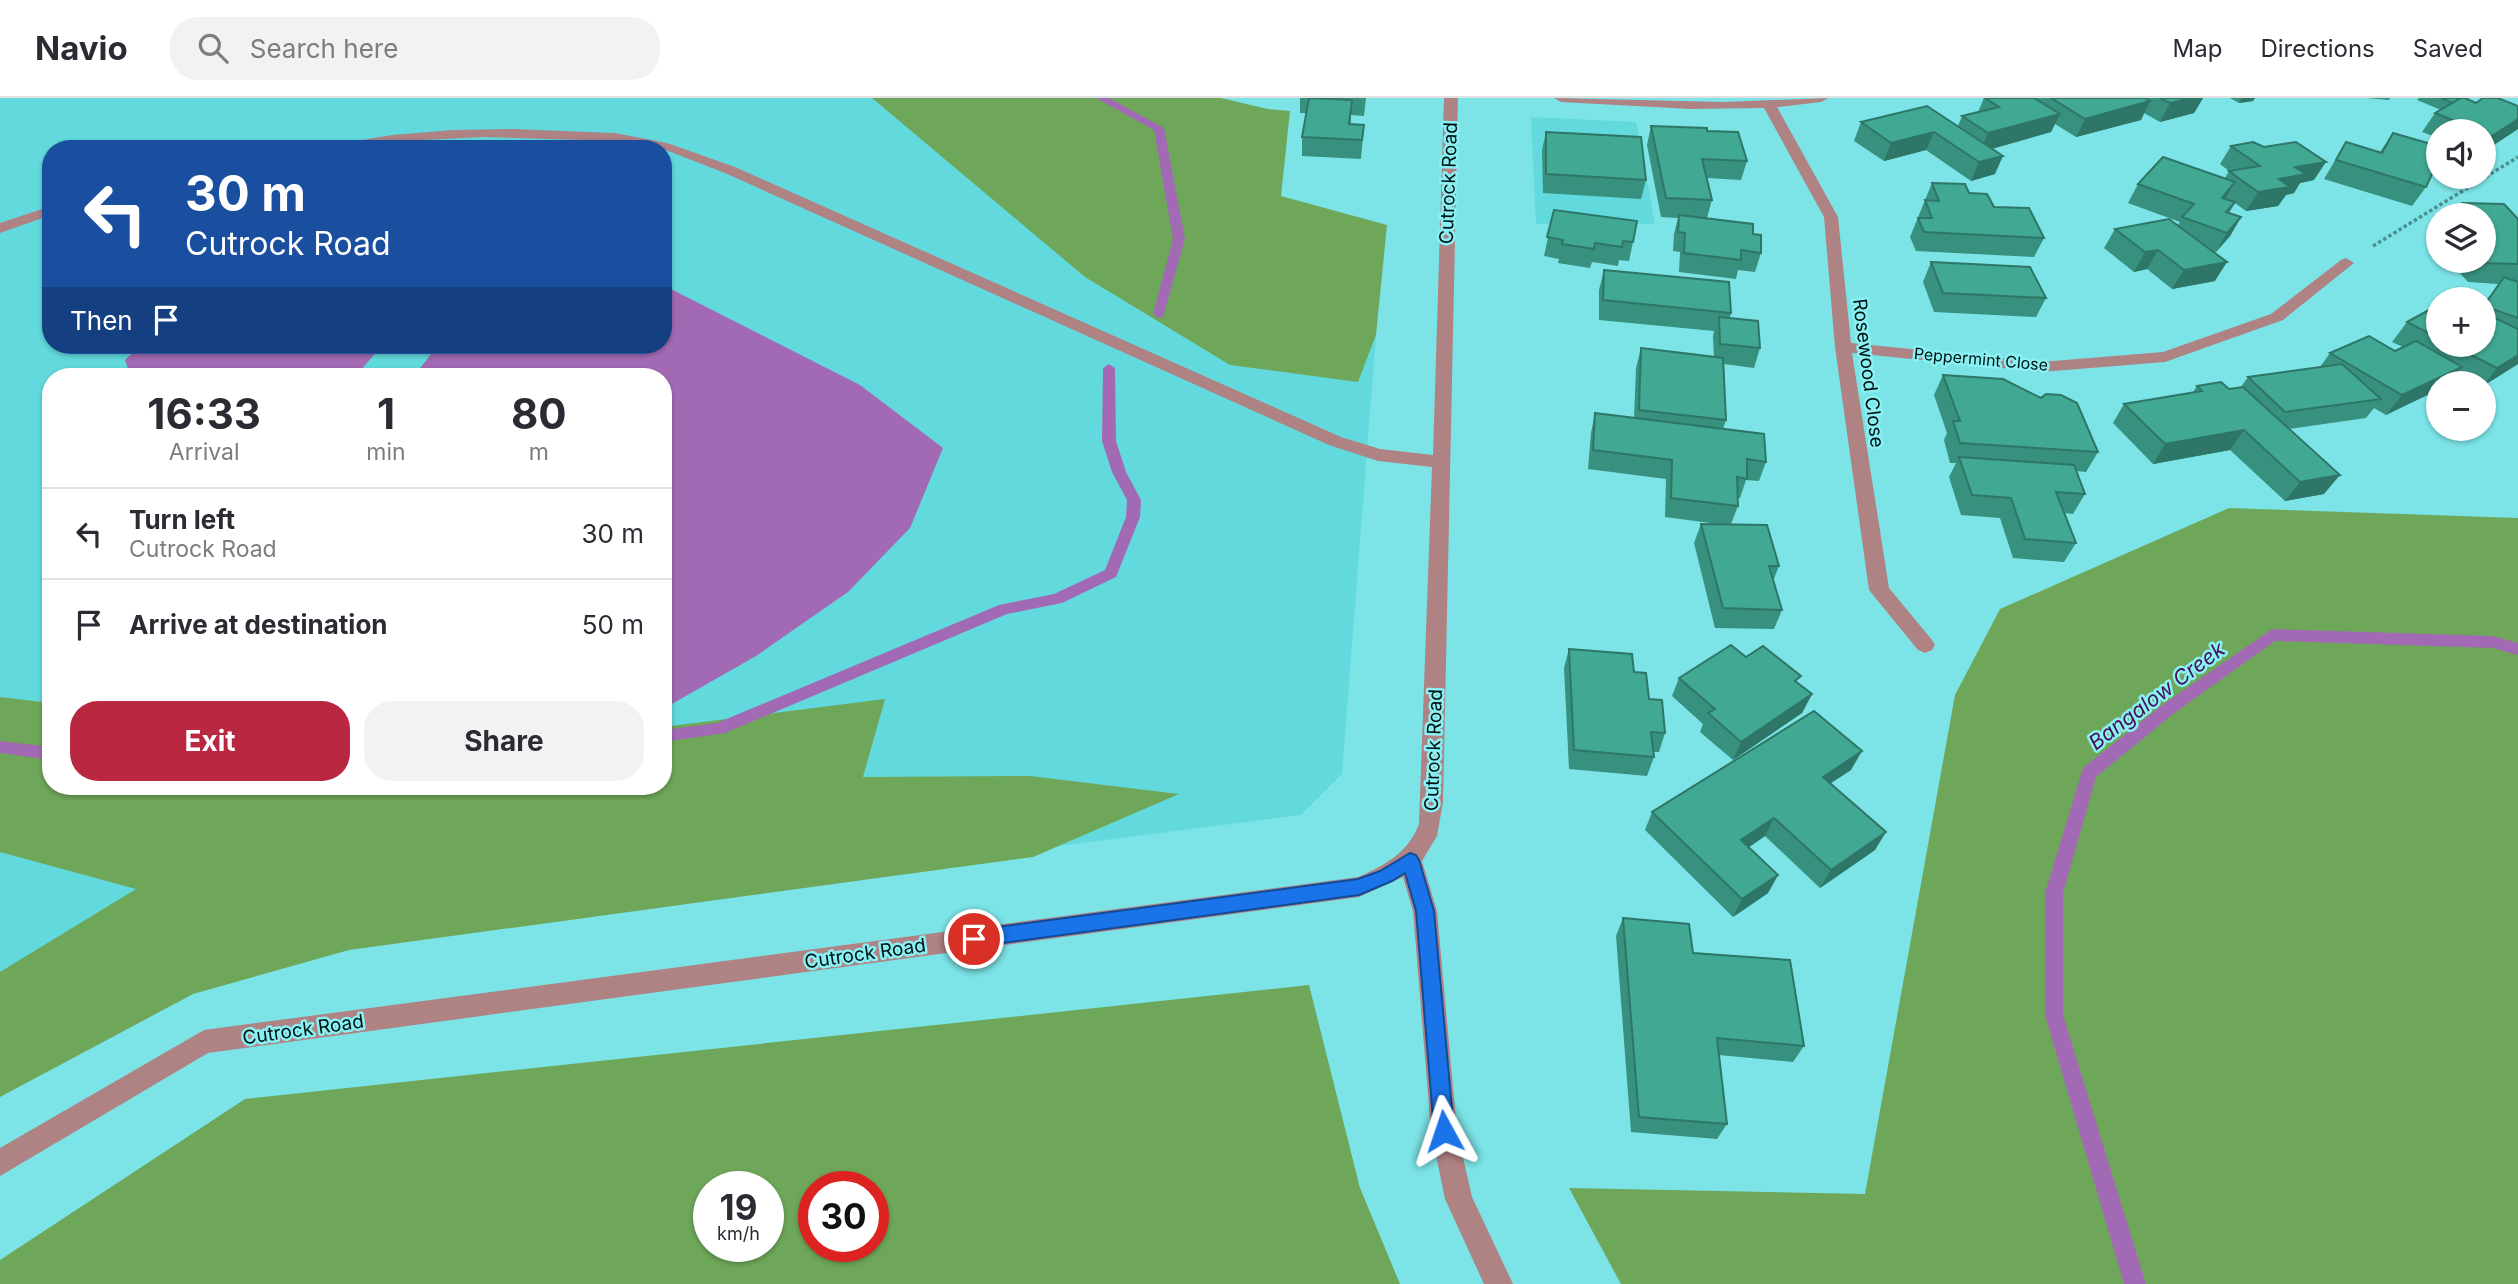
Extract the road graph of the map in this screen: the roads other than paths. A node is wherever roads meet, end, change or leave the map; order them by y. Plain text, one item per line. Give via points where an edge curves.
1 (1451, 98) edge
2 (1561, 98) edge
3 (1821, 98) edge
4 (1768, 104) junction
5 (375, 140) edge
6 (637, 140) edge
7 (672, 149) edge
8 (42, 213) edge
9 (0, 228) edge
10 (2346, 262) road end
11 (1843, 347) junction
12 (1442, 462) junction
13 (1925, 645) dead end
14 (1410, 860) junction
15 (0, 1163) edge
16 (1499, 1284) edge

1 - 12 street, Cutrock Road
2 - 4 street
3 - 4 street
4 - 11 street, Rosewood Close via 1831,217
5 - 6 street via 457,132
7 - 12 street via 730,170 1335,441 1378,455
8 - 9 street
10 - 11 street, Peppermint Close via 2277,317 2165,357 2042,367
11 - 13 street, Rosewood Close via 1879,590
12 - 14 street, Cutrock Road via 1430,825
14 - 15 street, Cutrock Road via 1359,887 204,1042
14 - 16 street via 1425,911 1444,1131 1459,1199

